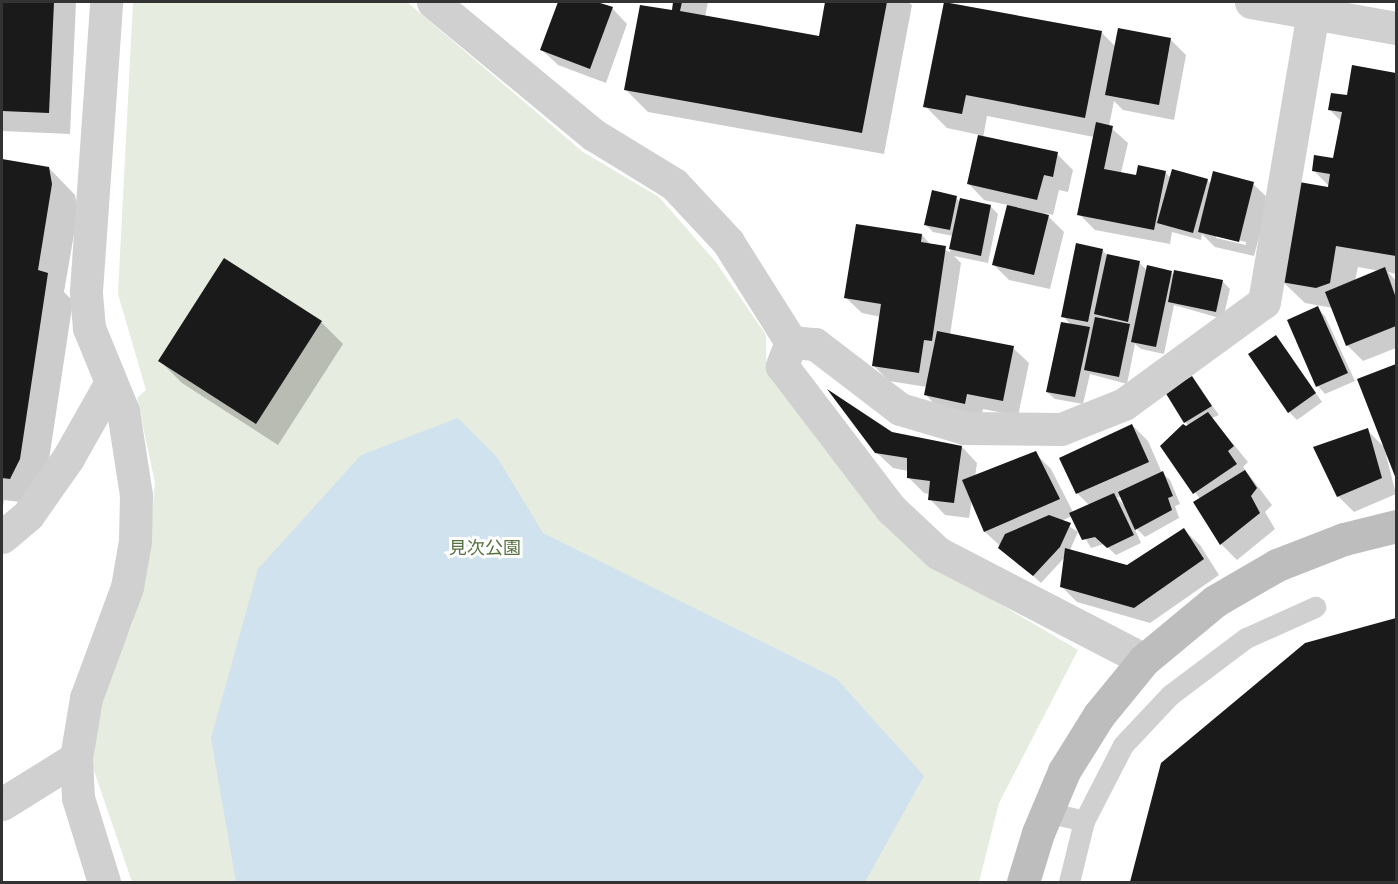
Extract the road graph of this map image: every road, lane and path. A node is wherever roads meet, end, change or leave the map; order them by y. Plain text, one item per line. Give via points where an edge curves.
1 (106, 2) edge
2 (433, 2) edge
3 (1251, 2) edge
4 (1313, 13) junction
5 (1396, 28) edge
6 (791, 342) junction
7 (111, 382) junction
8 (1396, 526) edge
9 (2, 537) edge
10 (1315, 607) dead end
11 (1144, 660) junction
12 (76, 758) junction
13 (2, 804) edge
14 (1046, 812) junction
15 (1084, 821) junction
16 (104, 882) edge
17 (1023, 882) edge
18 (1069, 882) edge

1 - 7 street via 86,291 89,328
2 - 6 street via 594,135 674,184 728,242
3 - 4 street
4 - 5 street
4 - 6 street via 1264,302 1124,404 1061,429 964,428 900,409 815,344
6 - 11 street via 782,366 891,509 938,553
7 - 9 street via 68,458 28,515
7 - 12 street via 123,411 136,495 135,542 127,587 86,698
8 - 11 main road via 1344,539 1277,565 1215,601
10 - 15 lane via 1246,638 1170,695 1123,745
11 - 14 main road via 1119,687 1082,740
12 - 13 street
12 - 16 street via 78,798
14 - 15 lane
14 - 17 main road
15 - 18 lane

